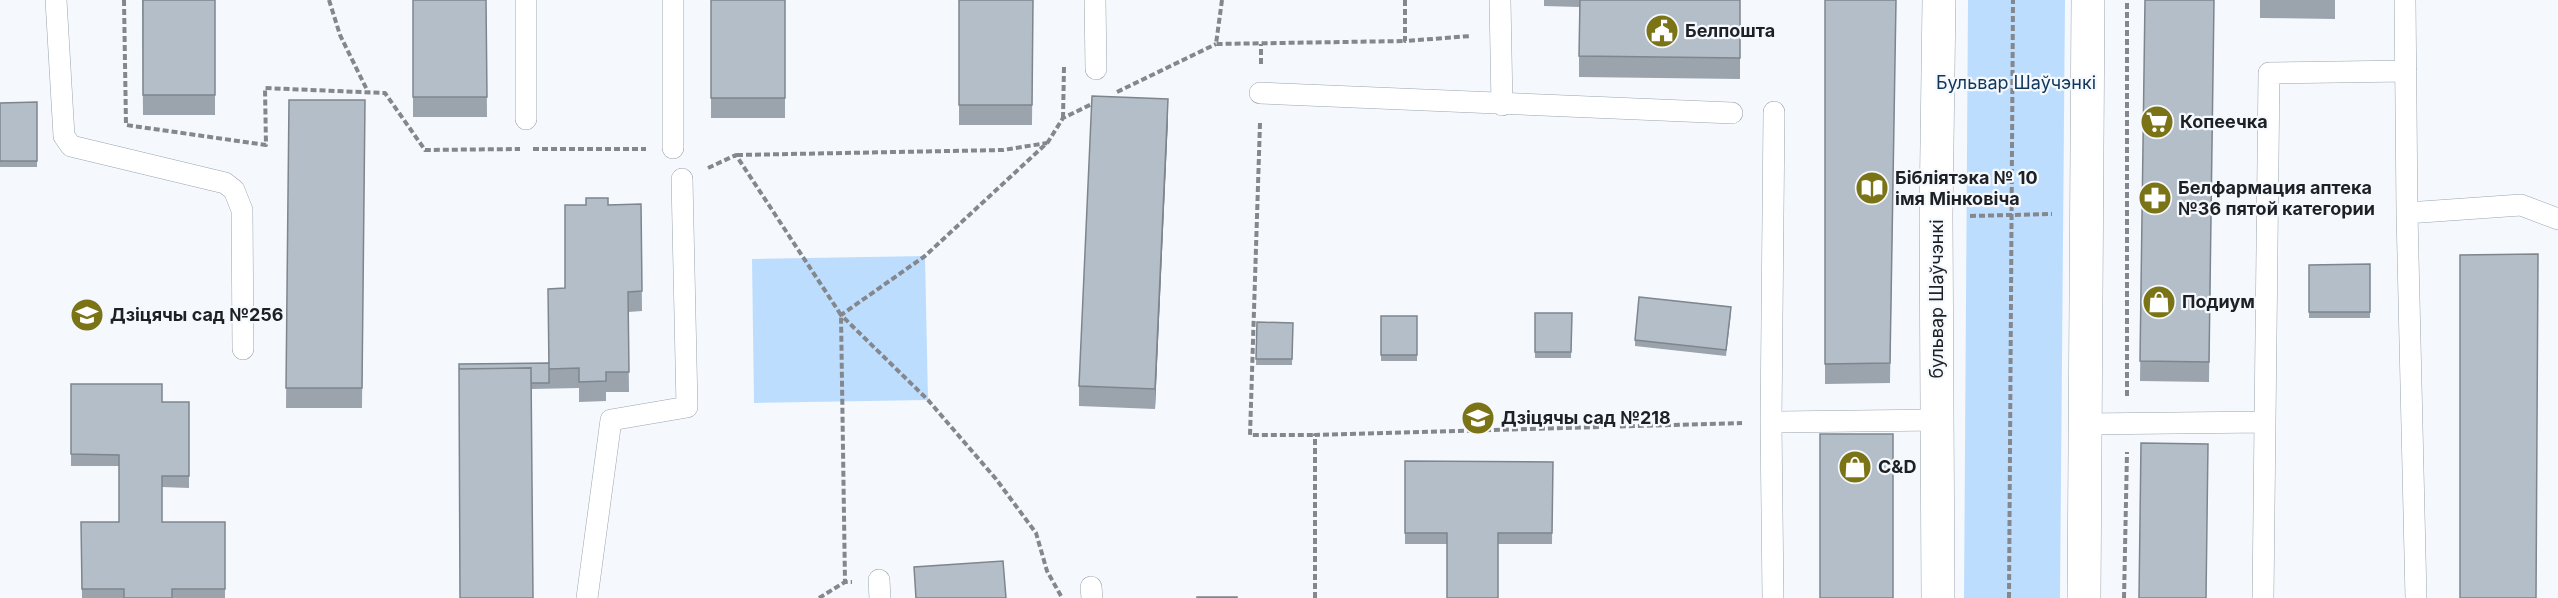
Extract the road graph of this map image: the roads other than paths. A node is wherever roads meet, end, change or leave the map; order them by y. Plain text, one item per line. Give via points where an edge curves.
1 (56, 0) edge
2 (526, 0) edge
3 (673, 0) edge
4 (1095, 0) edge
5 (1500, 0) edge
6 (1939, 0) edge
7 (2088, 0) edge
8 (2405, 0) edge
9 (1096, 69) dead end
10 (2406, 71) junction
11 (1260, 93) road end
12 (1502, 105) junction
13 (1774, 112) dead end
14 (1732, 113) dead end
15 (526, 119) dead end
16 (673, 148) road end
17 (682, 180) road end
18 (2407, 213) junction
19 (2558, 219) edge
20 (243, 350) dead end
21 (1938, 420) junction
22 (1771, 422) junction
23 (2264, 422) junction
24 (2085, 424) junction
25 (587, 598) edge
26 (1773, 598) edge
27 (1938, 598) edge
28 (2084, 598) edge
29 (2262, 598) edge
30 (2416, 598) edge

1 - 20 lane via 64,136 71,146 225,183 234,190 242,210
2 - 15 lane
3 - 16 lane
4 - 9 lane
5 - 12 lane
6 - 21 main road, бульвар Шаўчэнкі
7 - 24 main road
8 - 10 lane
10 - 18 lane
10 - 23 lane via 2269,73
11 - 12 lane
12 - 14 lane
13 - 22 lane
17 - 25 lane via 687,407 611,420
18 - 19 lane via 2521,205
18 - 30 lane
21 - 22 lane
21 - 27 main road, бульвар Шаўчэнкі
22 - 26 lane
23 - 24 lane
23 - 29 lane
24 - 28 main road

